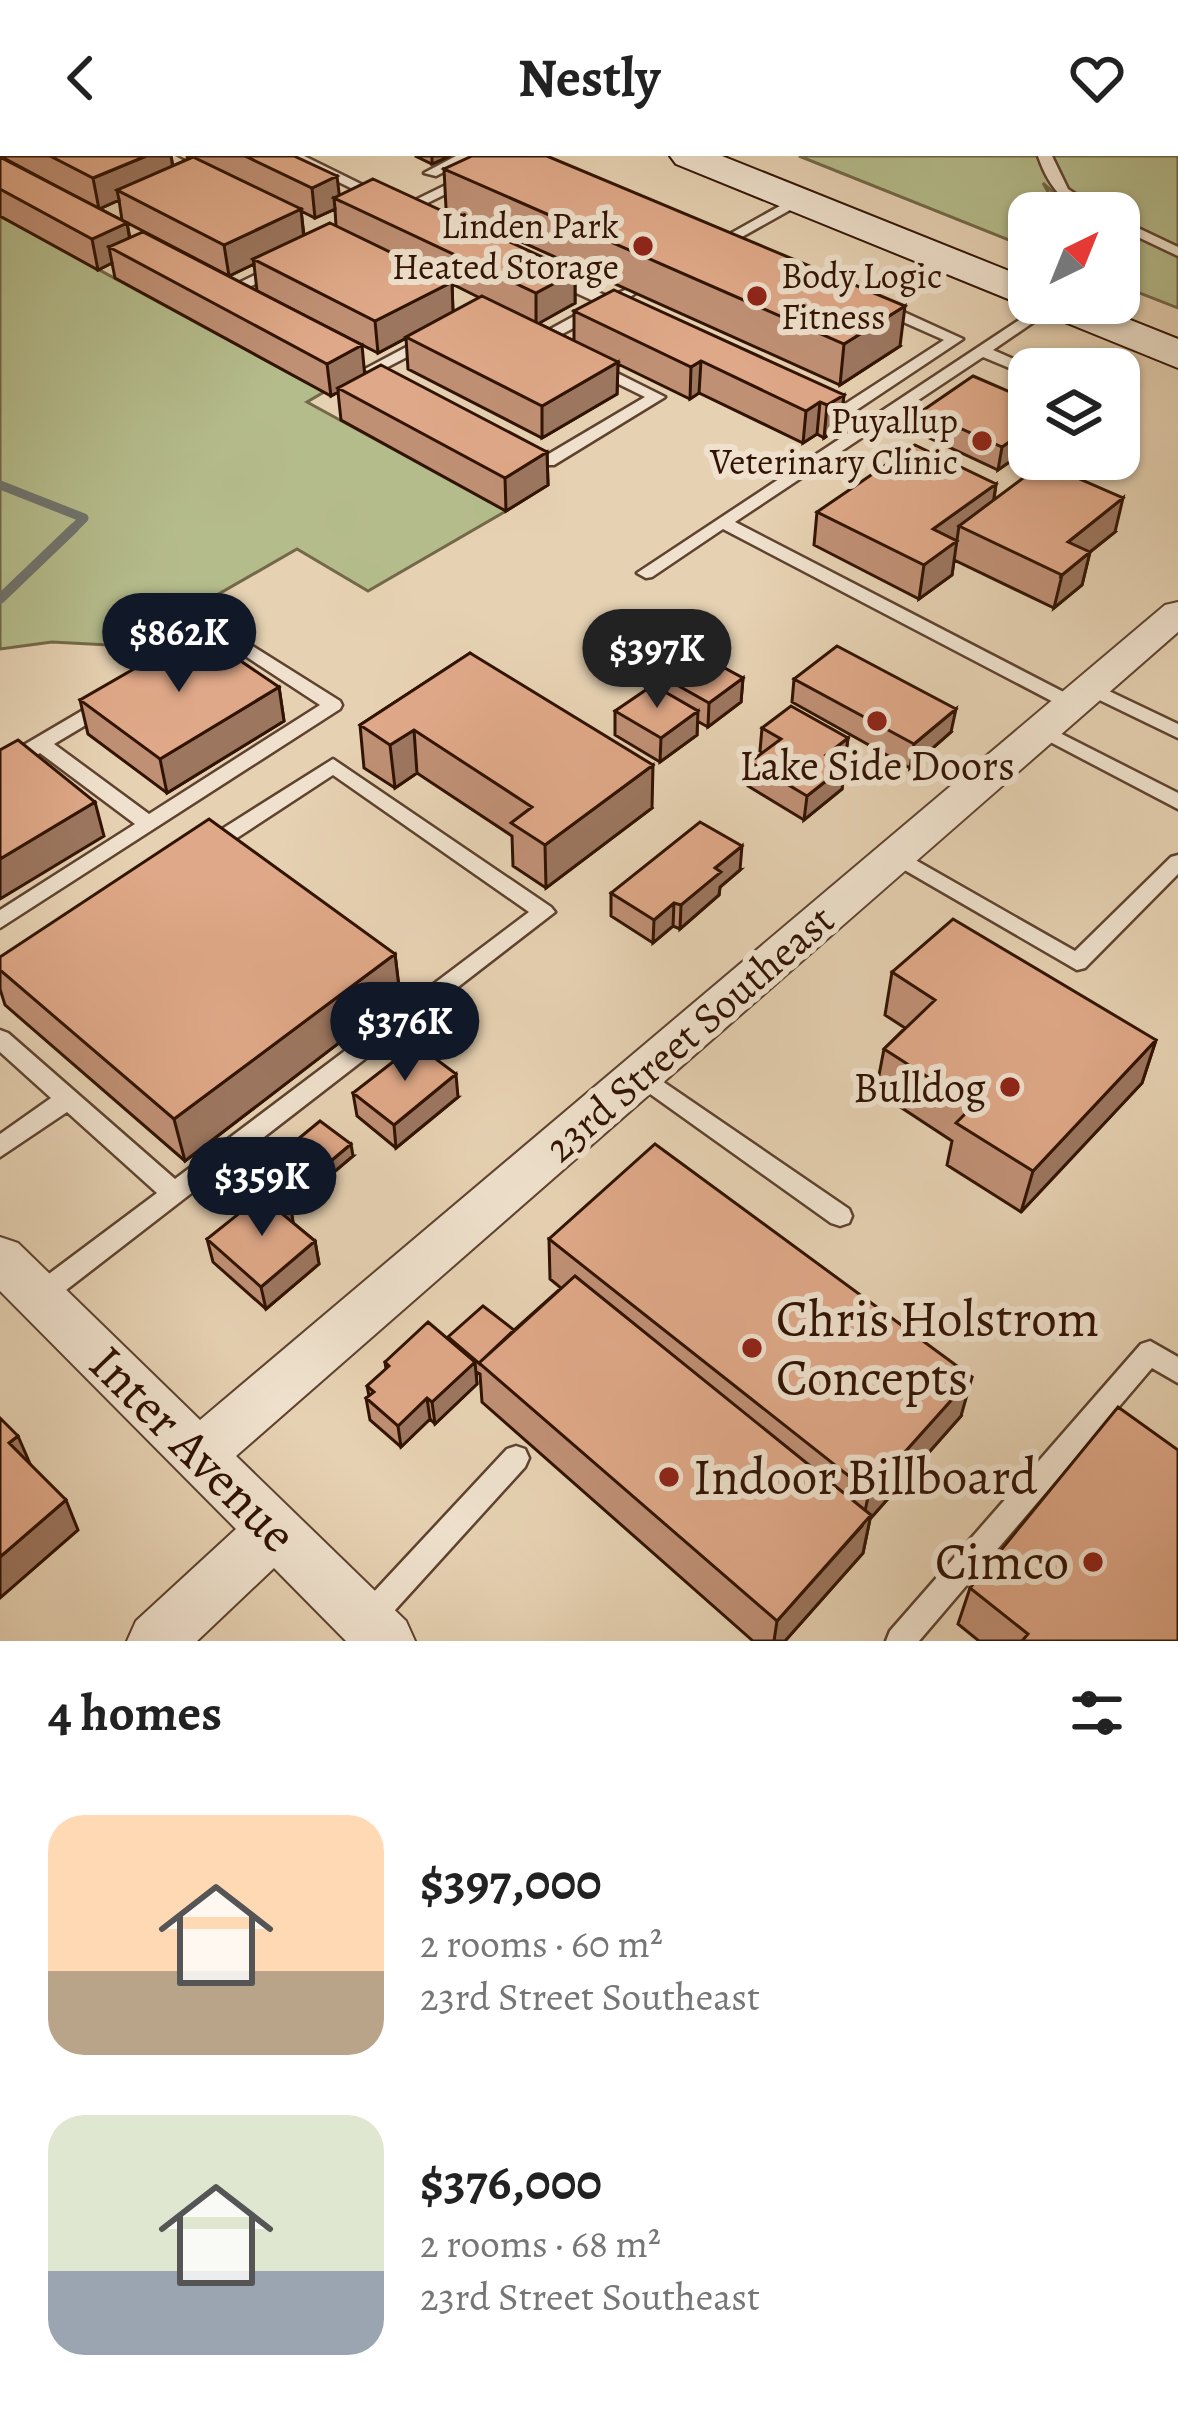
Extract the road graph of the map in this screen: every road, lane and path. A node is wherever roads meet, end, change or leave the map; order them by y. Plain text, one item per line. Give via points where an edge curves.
1 (165, 156) edge
2 (293, 156) edge
3 (467, 156) edge
4 (516, 156) edge
5 (689, 156) edge
6 (1045, 156) edge
7 (431, 173) dead end
8 (202, 175) junction
9 (181, 184) edge
10 (222, 184) edge
11 (370, 192) edge
12 (1061, 192) edge
13 (799, 200) junction
14 (426, 218) edge
15 (705, 232) edge
16 (1140, 233) edge
17 (725, 241) junction
18 (743, 248) edge
19 (1178, 252) edge
20 (300, 257) edge
21 (694, 257) edge
22 (528, 265) edge
23 (208, 282) edge
24 (1008, 285) edge
25 (632, 291) edge
26 (226, 292) junction
27 (857, 297) edge
28 (248, 303) edge
29 (610, 303) junction
30 (631, 313) edge
31 (1021, 324) edge
32 (1103, 324) edge
33 (446, 331) edge
34 (522, 331) edge
35 (542, 340) junction
36 (561, 350) edge
37 (982, 351) junction
38 (1178, 355) edge
39 (352, 358) edge
40 (580, 359) edge
41 (1008, 362) edge
42 (373, 369) junction
43 (394, 380) edge
44 (800, 392) edge
45 (509, 442) edge
46 (722, 522) junction
47 (646, 573) dead end
48 (1178, 613) edge
49 (163, 670) edge
50 (122, 695) edge
51 (1068, 707) junction
52 (1178, 732) edge
53 (40, 744) junction
54 (0, 768) edge
55 (1178, 802) edge
56 (149, 824) junction
57 (896, 856) junction
58 (192, 858) edge
59 (1178, 862) edge
60 (0, 920) edge
61 (0, 1039) edge
62 (640, 1076) junction
63 (67, 1099) junction
64 (0, 1147) edge
65 (174, 1193) junction
66 (839, 1216) dead end
67 (0, 1258) edge
68 (39, 1296) junction
69 (1178, 1371) edge
70 (199, 1454) junction
71 (516, 1458) dead end
72 (275, 1530) junction
73 (376, 1631) edge
74 (155, 1641) edge
75 (900, 1641) edge

1 - 8 lane
2 - 11 lane
3 - 7 lane
4 - 14 lane via 406,208
5 - 13 main road
6 - 12 lane
8 - 9 lane
8 - 10 lane
13 - 17 lane
13 - 24 main road
15 - 17 lane
16 - 19 lane
17 - 18 lane
17 - 21 lane
20 - 26 lane
22 - 29 lane
23 - 26 lane
25 - 29 lane
26 - 28 lane
27 - 44 lane via 955,339 843,412
29 - 30 lane
29 - 35 lane
31 - 37 lane
32 - 38 main road
33 - 42 lane
34 - 35 lane
35 - 36 lane
37 - 41 lane
37 - 46 lane
39 - 42 lane
40 - 45 lane via 657,397 548,462
42 - 43 lane
46 - 47 lane
46 - 51 lane
48 - 51 street, 23rd Street Southeast
49 - 56 lane via 224,634 333,705
50 - 53 lane
51 - 52 lane
51 - 55 lane
51 - 57 street, 23rd Street Southeast
53 - 54 lane
53 - 56 lane
56 - 60 lane
57 - 59 lane via 1077,962
57 - 62 street, 23rd Street Southeast
58 - 65 lane via 333,766 544,912
61 - 63 lane
62 - 66 lane
62 - 70 street, 23rd Street Southeast
63 - 64 lane
63 - 65 lane
65 - 68 lane
67 - 68 street, Inter Avenue
68 - 70 street, Inter Avenue
69 - 75 lane via 1150,1352
70 - 72 street, Inter Avenue
71 - 73 lane
72 - 73 street, Inter Avenue
72 - 74 street

